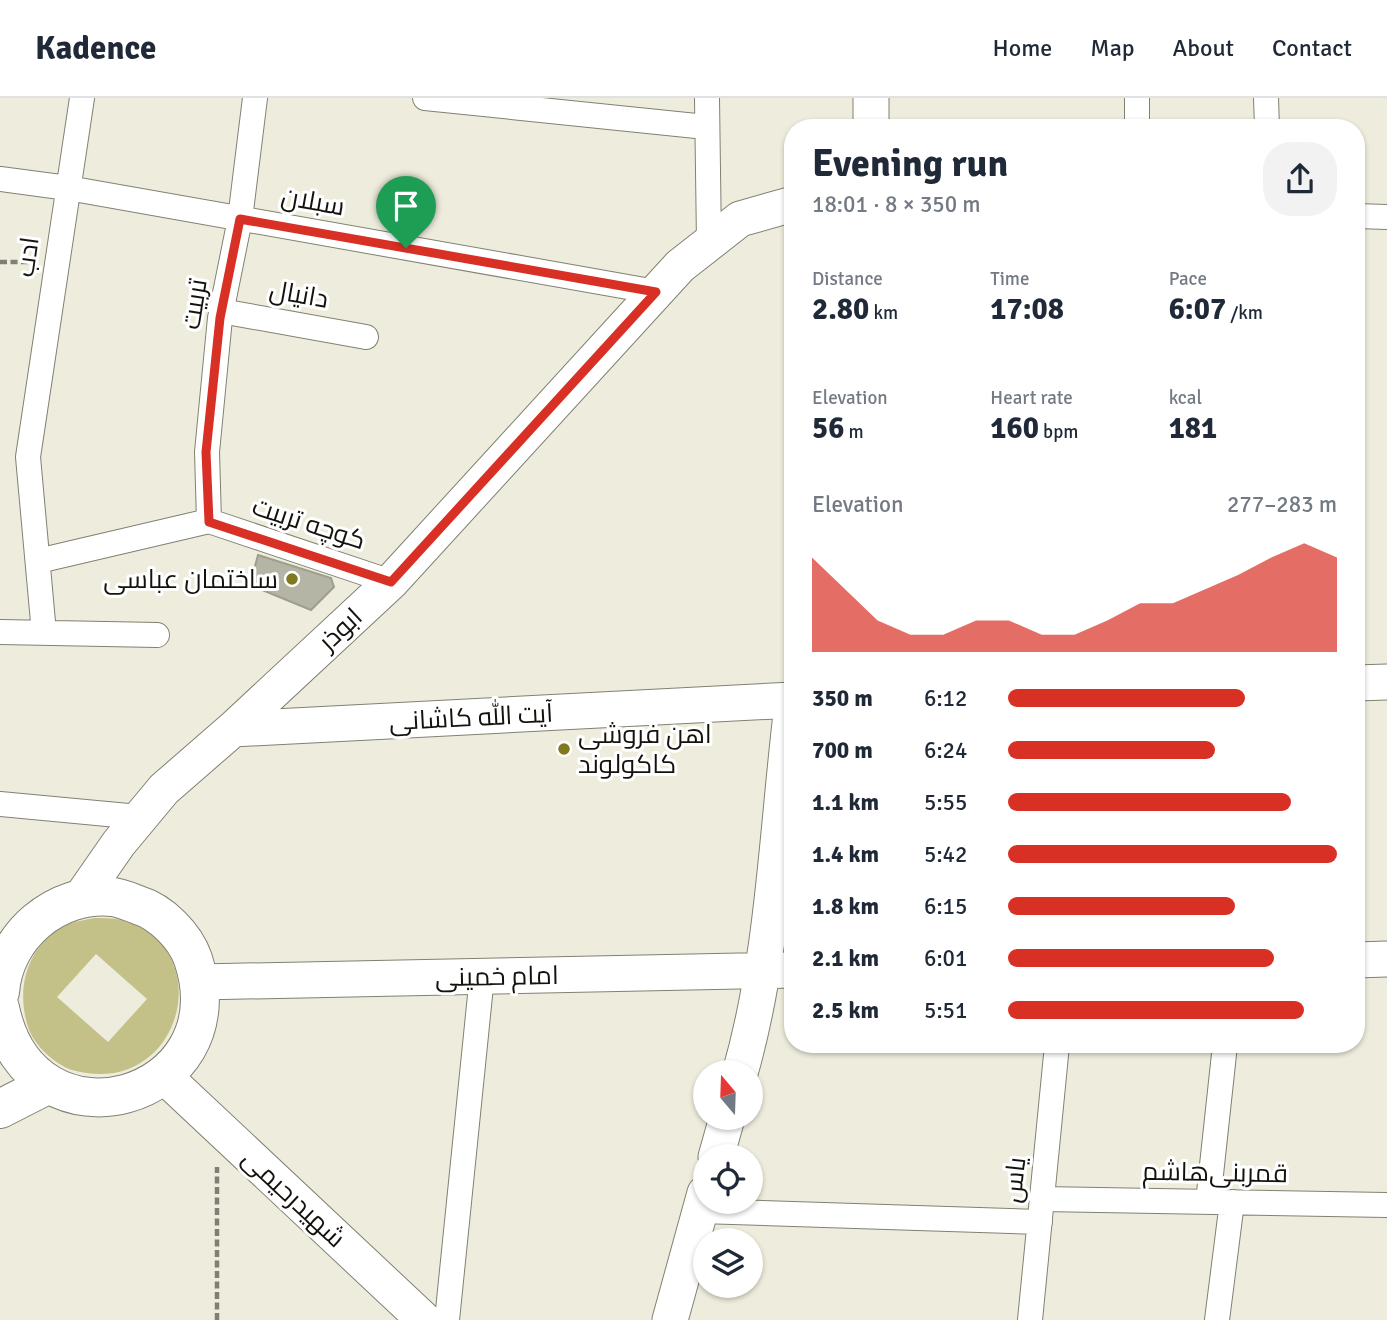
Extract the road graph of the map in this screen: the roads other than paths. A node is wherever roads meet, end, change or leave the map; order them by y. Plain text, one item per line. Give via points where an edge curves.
1 (82, 98) edge
2 (255, 98) edge
3 (425, 98) edge
4 (708, 98) edge
5 (871, 98) edge
6 (1137, 98) edge
7 (1266, 98) edge
8 (871, 119) edge
9 (1137, 119) edge
10 (1267, 119) edge
11 (706, 127) junction
12 (0, 179) edge
13 (68, 188) junction
14 (784, 207) edge
15 (1365, 216) edge
16 (1387, 216) edge
17 (240, 219) junction
18 (709, 243) junction
19 (656, 292) junction
20 (221, 311) junction
21 (366, 337) dead end
22 (209, 522) junction
23 (38, 561) junction
24 (391, 582) junction
25 (0, 632) edge
26 (44, 633) junction
27 (157, 635) dead end
28 (1387, 682) edge
29 (1365, 683) edge
30 (784, 700) edge
31 (233, 729) junction
32 (0, 804) edge
33 (139, 817) junction
34 (784, 863) edge
35 (80, 899) junction
36 (1387, 959) edge
37 (1365, 960) edge
38 (778, 971) edge
39 (482, 976) junction
40 (0, 979) edge
41 (200, 982) junction
42 (0, 992) edge
43 (0, 1009) edge
44 (1056, 1053) edge
45 (1224, 1053) edge
46 (744, 1060) edge
47 (164, 1076) junction
48 (27, 1077) edge
49 (0, 1110) edge
50 (1220, 1202) junction
51 (763, 1204) edge
52 (1387, 1205) edge
53 (1041, 1211) junction
54 (700, 1214) edge
55 (424, 1320) edge
56 (447, 1320) edge
57 (670, 1320) edge
58 (1030, 1320) edge
59 (1217, 1320) edge

1 - 13 street, ادب
2 - 17 street, تربیت
3 - 11 street
4 - 11 street
5 - 8 main road
6 - 9 street
7 - 10 street
11 - 18 street
12 - 13 street, سبلان
13 - 17 street, سبلان
13 - 23 street, ادب via 28,457
14 - 18 main road, ابوذر via 740,219
15 - 16 street
17 - 19 street, سبلان
17 - 20 street, تربیت
18 - 19 main road, ابوذر
19 - 24 main road, ابوذر
20 - 21 street, دانیال
20 - 22 street, تربیت via 206,452
22 - 23 street
22 - 24 street, کوچه تربیت
23 - 26 street, ادب
24 - 31 main road, ابوذر
25 - 26 street
26 - 27 street
28 - 29 main road
30 - 31 main road, آیت الله کاشانی
31 - 33 main road, ابوذر
32 - 33 street
33 - 35 main road, ابوذر
34 - 38 main road
35 - 40 main road via 52,909 29,927 11,950
35 - 41 main road via 113,897 144,906 171,925 190,951
36 - 37 main road
38 - 39 main road, امام خمینی
38 - 46 main road
39 - 41 main road, امام خمینی
39 - 56 street
40 - 42 main road
41 - 47 main road via 200,1016 187,1049
43 - 48 main road
44 - 53 street, یاس
45 - 50 street
47 - 48 main road via 138,1091 107,1098 77,1096
47 - 55 main road, شهیدرحیمی
48 - 49 main road
50 - 52 street, قمربنی‌هاشم
50 - 53 street, قمربنی‌هاشم
50 - 59 street
51 - 53 street, قمربنی‌هاشم
53 - 58 street, یاس
54 - 57 main road

